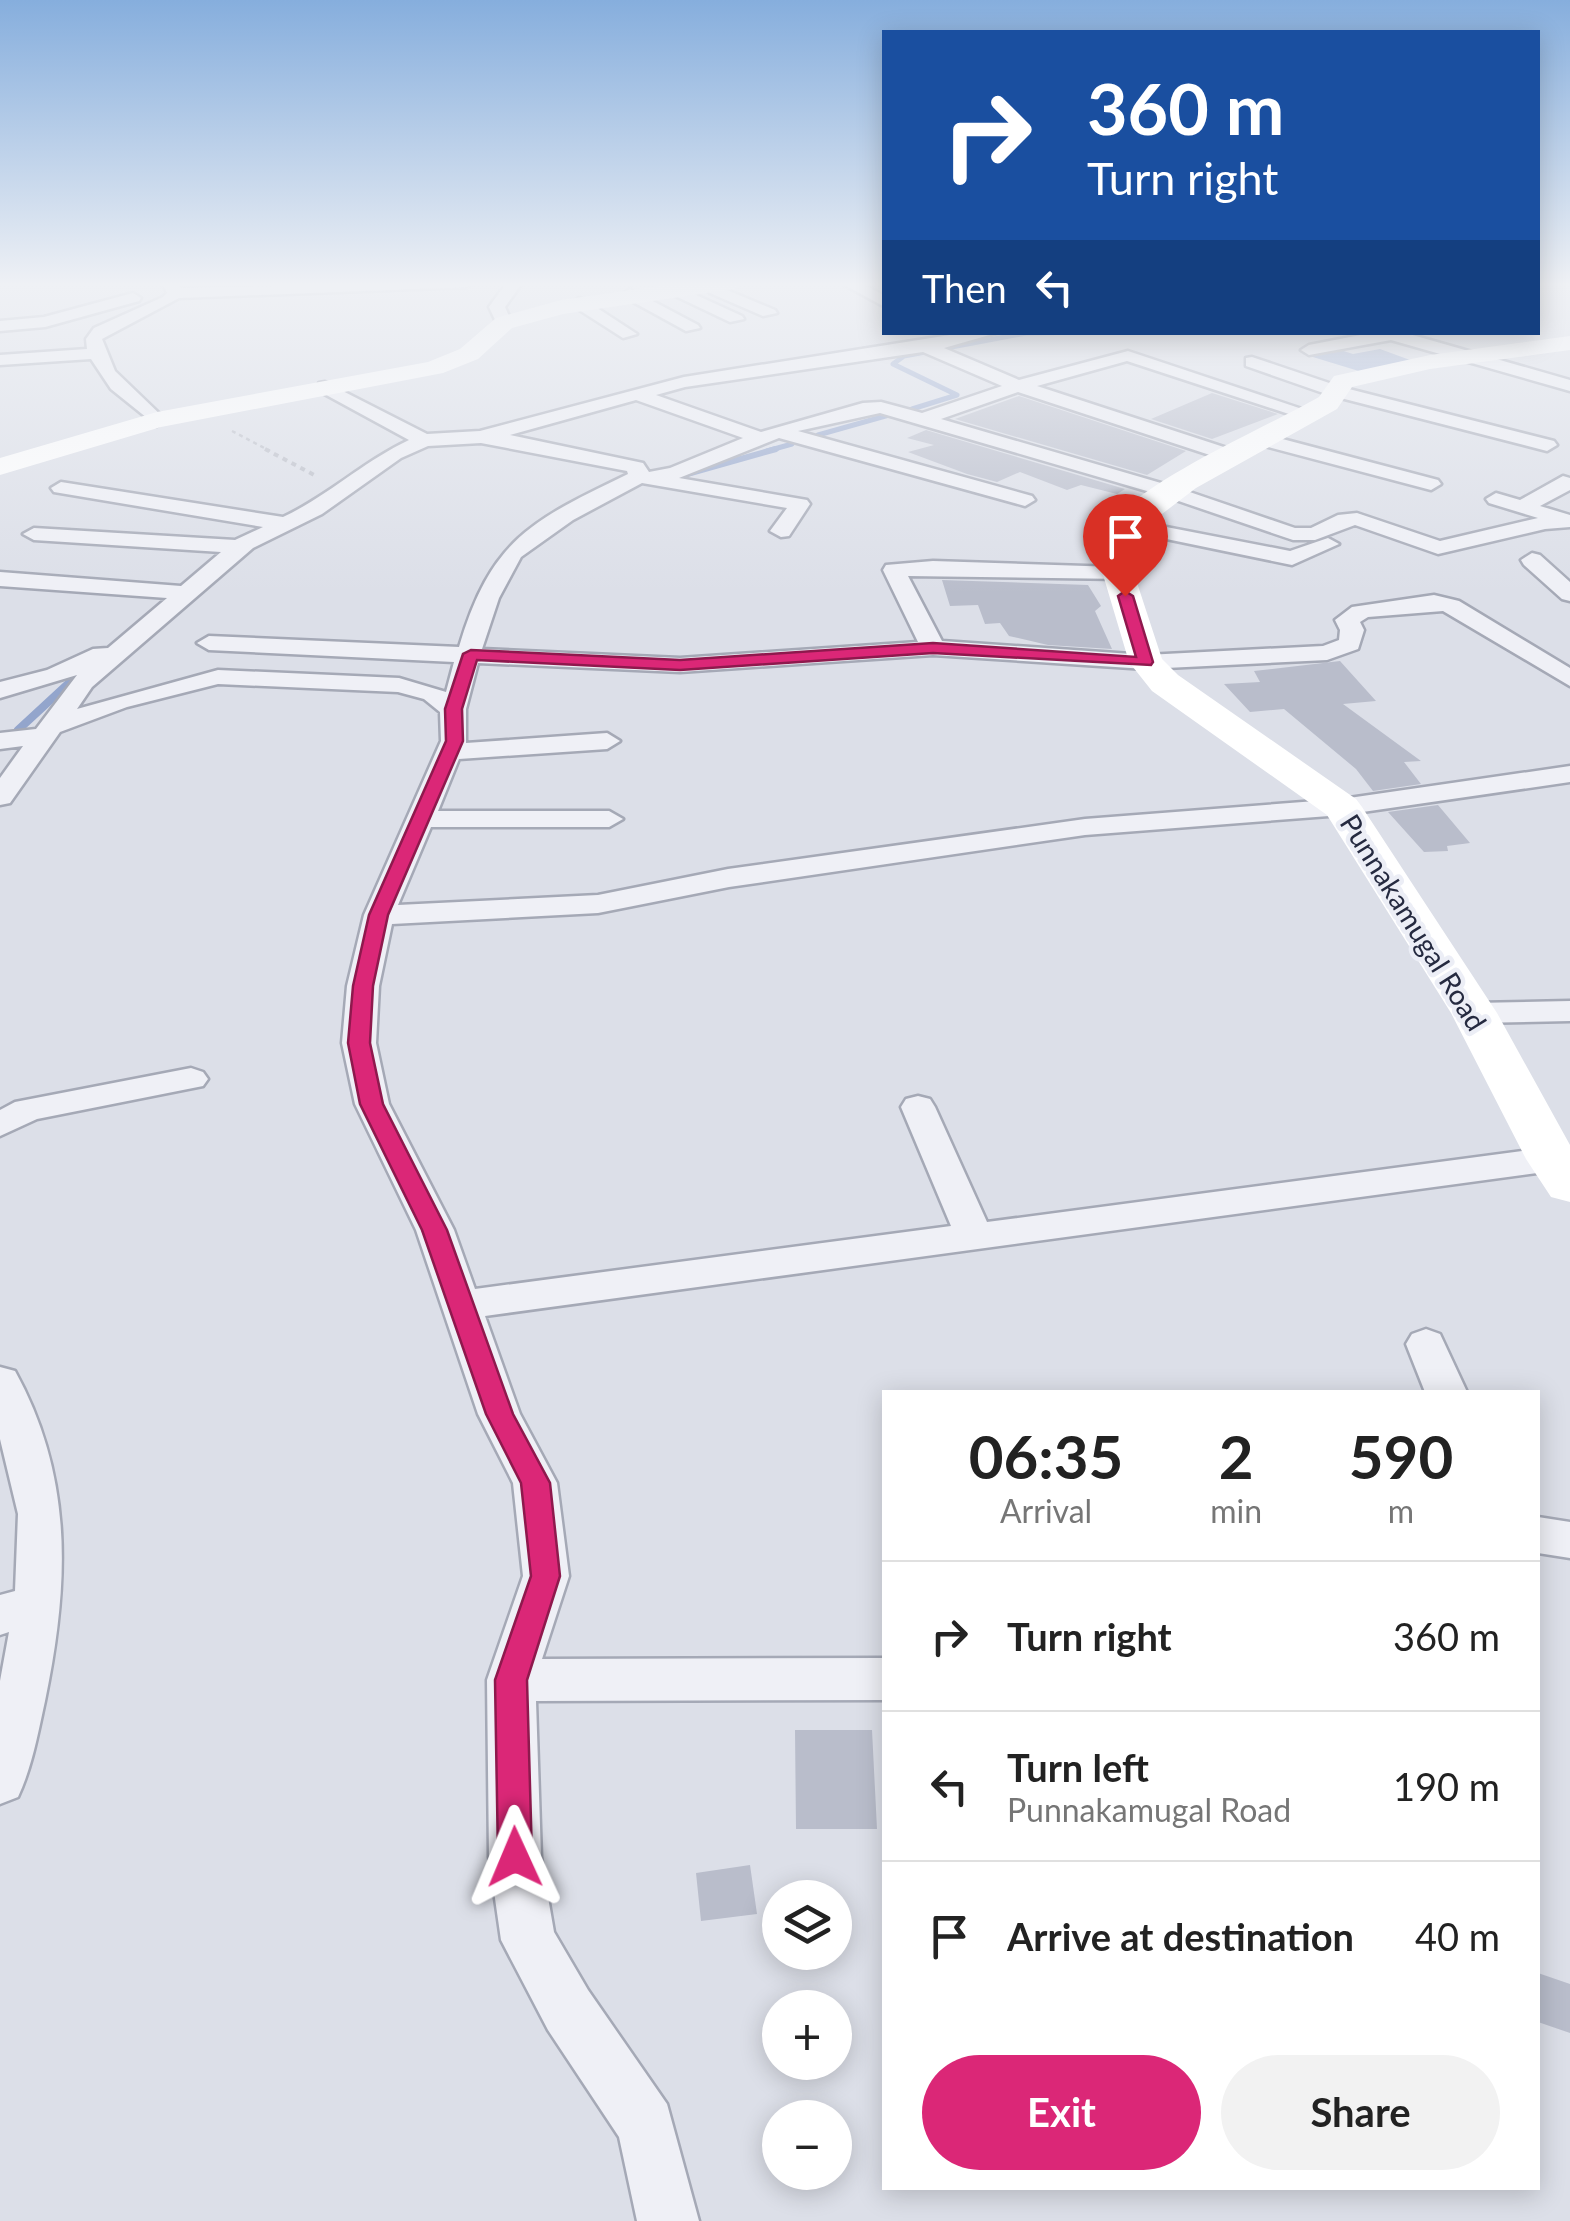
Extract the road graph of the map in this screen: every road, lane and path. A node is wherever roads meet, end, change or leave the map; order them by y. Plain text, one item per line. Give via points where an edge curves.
1 (118, 386) edge
2 (333, 386) edge
3 (679, 386) edge
4 (1018, 386) joint
5 (1250, 386) edge
6 (1292, 386) edge
7 (1339, 386) edge
8 (325, 387) junction
9 (637, 394) junction
10 (1322, 403) junction
11 (197, 411) junction
12 (926, 418) junction
13 (157, 420) junction
14 (773, 436) junction
15 (481, 437) junction
16 (424, 440) junction
17 (1547, 445) dead end
18 (1245, 447) junction
19 (0, 466) edge
20 (645, 478) junction
21 (1431, 484) dead end
22 (1570, 484) edge
23 (61, 488) dead end
24 (341, 490) junction
25 (1171, 492) junction
26 (1496, 499) dead end
27 (1025, 500) dead end
28 (1523, 507) junction
29 (286, 524) junction
30 (1125, 525) junction
31 (780, 531) dead end
32 (34, 534) dead end
33 (1336, 540) dead end
34 (240, 547) junction
35 (1532, 560) dead end
36 (1117, 574) junction
37 (0, 578) edge
38 (185, 592) junction
39 (1570, 594) edge
40 (210, 643) dead end
41 (127, 645) junction
42 (933, 648) junction
43 (471, 654) junction
44 (1146, 662) junction
45 (1570, 679) edge
46 (0, 690) edge
47 (454, 709) junction
48 (49, 731) junction
49 (0, 741) edge
50 (607, 741) dead end
51 (450, 752) junction
52 (1570, 774) edge
53 (0, 797) edge
54 (1342, 807) junction
55 (423, 819) junction
56 (610, 819) dead end
57 (378, 915) junction
58 (1570, 1011) edge
59 (1474, 1012) junction
60 (191, 1079) dead end
61 (918, 1108) dead end
62 (0, 1125) edge
63 (1561, 1172) edge
64 (974, 1236) junction
65 (462, 1305) junction
66 (1426, 1344) dead end
67 (0, 1382) edge
68 (1445, 1390) edge
69 (1540, 1535) edge
70 (1570, 1540) edge
71 (18, 1610) edge
72 (882, 1679) edge
73 (511, 1680) junction
74 (0, 1781) edge
75 (668, 2221) edge

1 - 13 street
2 - 8 street
3 - 9 street
4 - 12 street
4 - 18 street
5 - 10 street
6 - 10 street
7 - 10 street
8 - 11 street
8 - 16 street
9 - 14 street
9 - 15 street
10 - 17 street
10 - 18 street
11 - 13 street
11 - 24 path
12 - 14 street via 867,408
12 - 25 street
13 - 19 street
14 - 20 street
14 - 27 street
15 - 16 street
15 - 20 street via 636,466
16 - 24 street
18 - 21 street
18 - 25 street
20 - 31 street via 800,504
20 - 43 street via 590,500 506,560
22 - 28 street
23 - 29 street
24 - 29 street
25 - 28 street via 1294,534 1357,519 1438,548 1570,521
25 - 30 street
26 - 28 street
29 - 34 street
30 - 33 street via 1292,558
30 - 36 street via 1108,542
32 - 34 street
34 - 38 street
35 - 39 street
36 - 42 street via 894,570
36 - 44 street
37 - 38 street
38 - 41 street
40 - 43 street
41 - 46 street via 56,676
41 - 48 street via 83,682
42 - 43 street via 680,665
42 - 44 street
43 - 47 street
44 - 45 street via 1327,653 1350,644 1348,620 1360,612 1434,602 1474,618
44 - 54 street, Punnakamugal Road
47 - 48 street via 433,694 398,686 218,677 118,702
47 - 51 street
48 - 49 street
48 - 53 street
50 - 51 street
51 - 55 street
52 - 54 street
54 - 57 street via 1084,827 728,878 626,902
54 - 59 street, Punnakamugal Road
55 - 56 street
55 - 57 street
57 - 65 street via 359,1043 372,1104 435,1230
58 - 59 street
59 - 63 street, Punnakamugal Road
60 - 62 street via 28,1110
61 - 64 street
63 - 64 street
64 - 65 street
65 - 73 street via 499,1414 535,1483 546,1576
66 - 68 street
67 - 71 street via 17,1422 42,1526
69 - 70 street
71 - 74 street via 20,1708
72 - 73 street
73 - 75 street via 515,1857 528,1940 646,2125

